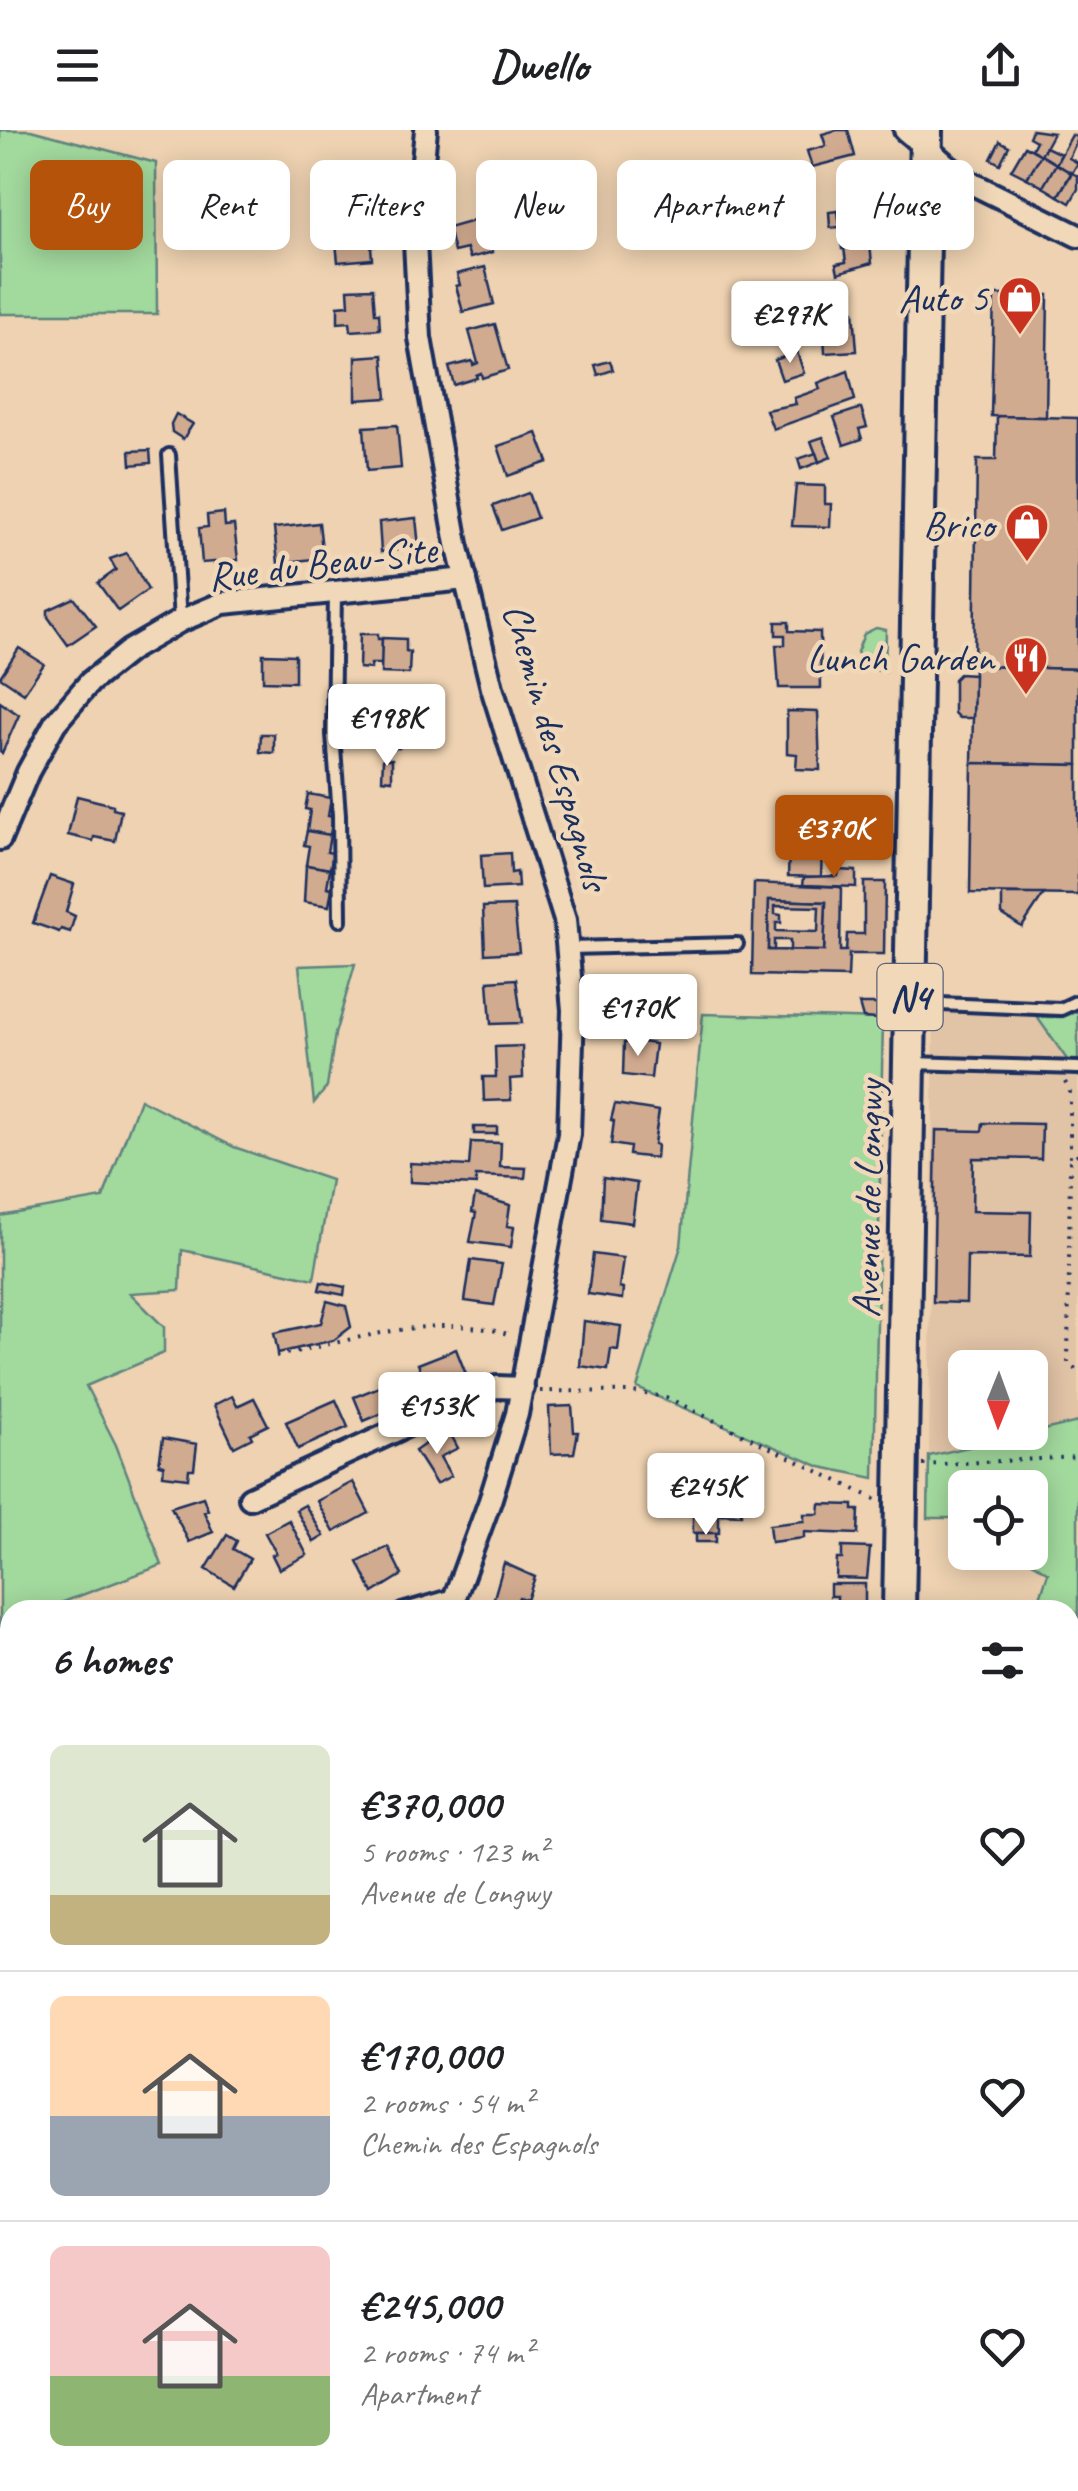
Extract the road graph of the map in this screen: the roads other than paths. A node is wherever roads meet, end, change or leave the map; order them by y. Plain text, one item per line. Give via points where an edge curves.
1 (426, 130) edge
2 (919, 136) edge
3 (1078, 236) edge
4 (169, 455) dead end
5 (466, 580) junction
6 (335, 592) junction
7 (180, 621) junction
8 (0, 839) edge
9 (340, 920) dead end
10 (737, 944) dead end
11 (570, 948) junction
12 (1078, 1001) edge
13 (910, 1003) junction
14 (910, 1063) junction
15 (1078, 1068) edge
16 (522, 1388) junction
17 (250, 1498) dead end
18 (453, 1600) edge
19 (899, 1600) edge

1 - 5 street, Chemin des Espagnols via 416,308
2 - 3 street via 963,178
2 - 13 main road, Avenue de Longwy / N4
4 - 7 lane
5 - 6 street, Rue du Beau-Site
5 - 11 street, Chemin des Espagnols
6 - 7 street, Rue du Beau-Site via 224,603
6 - 9 lane
7 - 8 street, Rue du Beau-Site via 90,682 55,723
10 - 11 lane
11 - 16 street, Chemin des Espagnols via 569,1134
12 - 13 lane via 1061,1009
13 - 14 main road, Avenue de Longwy / N4
14 - 15 lane
14 - 19 main road, Avenue de Longwy / N4
16 - 17 street via 484,1390
16 - 18 street, Chemin des Espagnols

